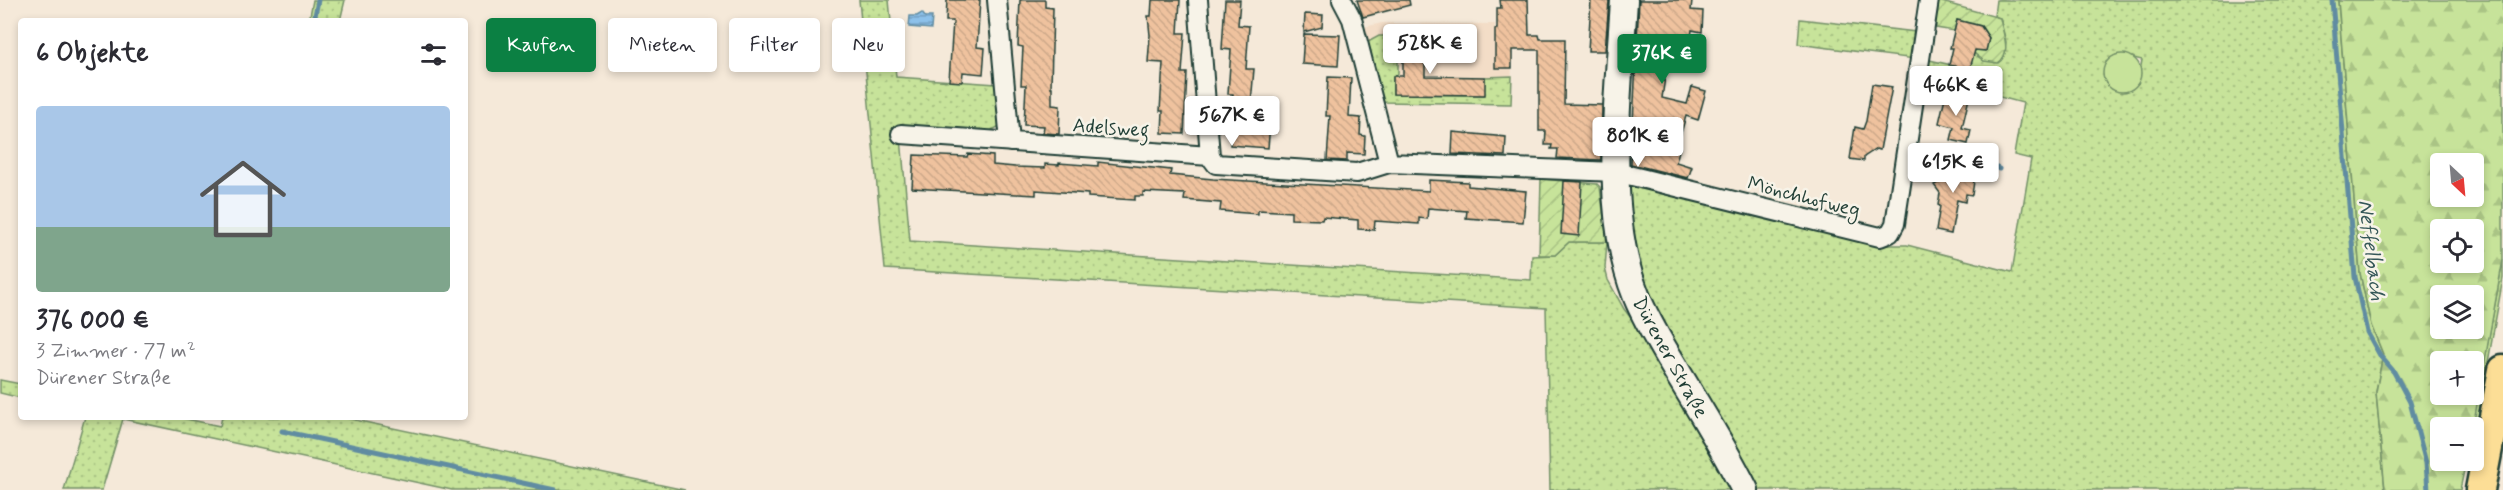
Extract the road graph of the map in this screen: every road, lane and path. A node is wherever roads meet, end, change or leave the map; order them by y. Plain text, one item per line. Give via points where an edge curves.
1 (997, 0) edge
2 (1198, 0) edge
3 (1342, 0) edge
4 (1624, 0) edge
5 (1929, 0) edge
6 (901, 134) dead end
7 (1010, 142) junction
8 (1210, 156) junction
9 (1389, 163) junction
10 (1616, 172) junction
11 (2503, 370) edge
12 (1745, 490) edge
13 (2480, 490) edge

1 - 7 street
2 - 8 street
3 - 9 street via 1352,19
4 - 10 street, Dürener Straße
5 - 10 street, Mönchhofweg via 1895,224 1887,235 1872,236
6 - 7 street, Adelsweg
7 - 8 street, Adelsweg
8 - 9 street, Adelsweg via 1216,164 1357,173
9 - 10 street, Adelsweg
10 - 12 street, Dürener Straße via 1623,250 1636,296
11 - 13 main road

